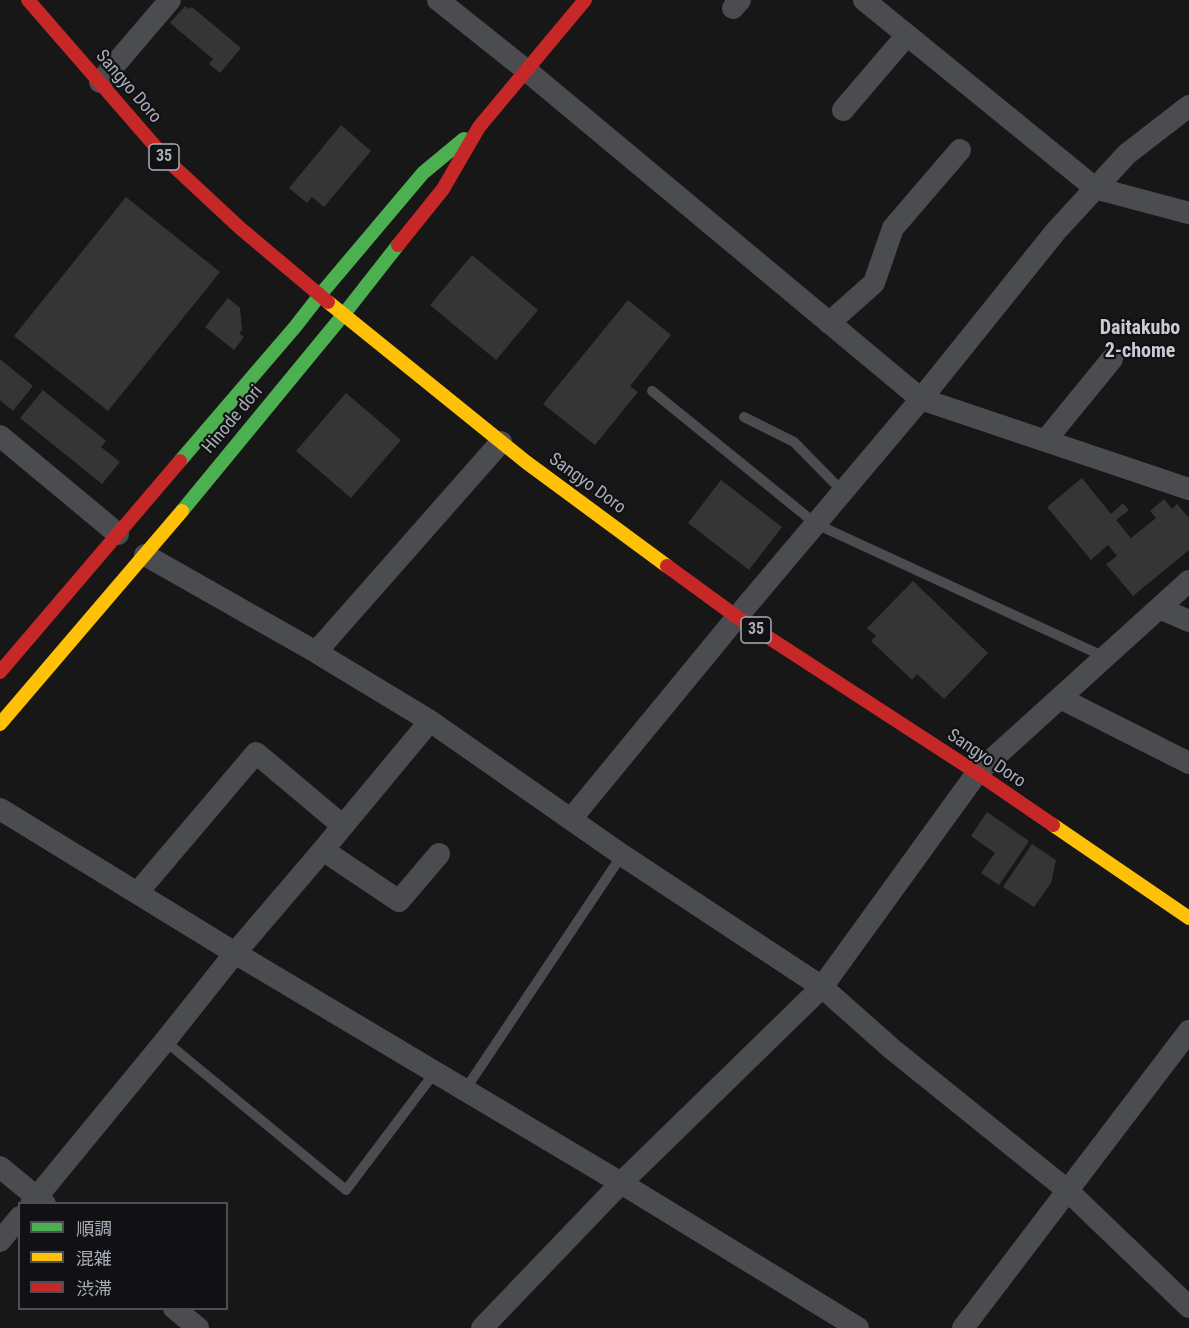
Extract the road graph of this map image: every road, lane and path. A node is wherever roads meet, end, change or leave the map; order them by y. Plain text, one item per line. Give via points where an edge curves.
1 (28, 0) edge
2 (170, 0) edge
3 (438, 0) edge
4 (585, 0) edge
5 (864, 0) edge
6 (907, 35) junction
7 (526, 70) junction
8 (100, 82) junction
9 (1189, 106) edge
10 (843, 110) dead end
11 (479, 127) junction
12 (960, 150) dead end
13 (1095, 188) junction
14 (1189, 213) edge
15 (320, 295) junction
16 (344, 314) junction
17 (829, 323) junction
18 (1112, 359) dead end
19 (652, 391) dead end
20 (921, 399) junction
21 (744, 417) dead end
22 (0, 436) edge
23 (1045, 441) junction
24 (501, 442) junction
25 (1188, 488) edge
26 (843, 492) junction
27 (816, 524) junction
28 (118, 534) junction
29 (145, 555) junction
30 (1189, 581) edge
31 (1159, 608) junction
32 (737, 617) junction
33 (1189, 621) edge
34 (316, 652) junction
35 (1105, 657) junction
36 (0, 672) edge
37 (1060, 698) junction
38 (430, 721) junction
39 (0, 724) edge
40 (1189, 763) edge
41 (976, 773) junction
42 (0, 809) edge
43 (572, 819) junction
44 (343, 826) junction
45 (323, 850) junction
46 (439, 854) dead end
47 (622, 855) junction
48 (138, 892) junction
49 (1189, 918) edge
50 (236, 953) junction
51 (822, 987) junction
52 (1189, 1031) edge
53 (165, 1041) junction
54 (435, 1072) junction
55 (465, 1090) junction
56 (0, 1167) edge
57 (621, 1183) junction
58 (1067, 1190) junction
59 (38, 1201) edge
60 (18, 1219) edge
61 (0, 1241) edge
62 (1189, 1306) edge
63 (176, 1310) edge
64 (198, 1328) edge
65 (482, 1328) edge
66 (858, 1328) edge
67 (963, 1328) edge

1 - 8 street, Sangyo Doro / 35
2 - 8 street
3 - 7 street
4 - 7 street, Hinode dori
5 - 6 street
6 - 10 street
6 - 13 street
7 - 11 street, Hinode dori
7 - 17 street
8 - 15 street, Sangyo Doro / 35 via 168,161
9 - 13 street via 1127,154
11 - 15 street, Hinode dori via 423,173
11 - 16 street, Hinode dori via 443,189
12 - 17 street via 893,228 874,283
13 - 14 street
13 - 20 street
15 - 16 street, Sangyo Doro / 35
15 - 28 street, Hinode dori
16 - 24 street, Sangyo Doro / 35
16 - 29 street, Hinode dori
17 - 20 street
18 - 23 street
19 - 27 lane
20 - 23 street
20 - 26 street
21 - 26 lane via 794,442
22 - 28 street
23 - 25 street
24 - 32 street, Sangyo Doro / 35
24 - 34 street
26 - 27 street
27 - 32 street
27 - 35 lane
28 - 36 street, Hinode dori
29 - 34 street
29 - 39 street, Hinode dori
30 - 31 street
31 - 33 street
31 - 35 street
32 - 41 street, Sangyo Doro / 35
32 - 43 street
34 - 38 street
35 - 37 street
37 - 40 street
37 - 41 street
38 - 43 street
38 - 44 street
41 - 49 street, Sangyo Doro / 35
41 - 51 street
42 - 48 street
43 - 47 street
44 - 45 street
44 - 48 street via 256,753
45 - 46 street via 399,902
45 - 50 street
47 - 51 street
47 - 55 lane
48 - 50 street
50 - 53 street
50 - 54 street
51 - 57 street
51 - 58 street via 892,1049
52 - 58 street
53 - 54 lane via 346,1190
53 - 59 street
54 - 55 street
55 - 57 street
56 - 59 street
57 - 65 street
57 - 66 street
58 - 62 street
58 - 67 street
60 - 61 street
63 - 64 street

